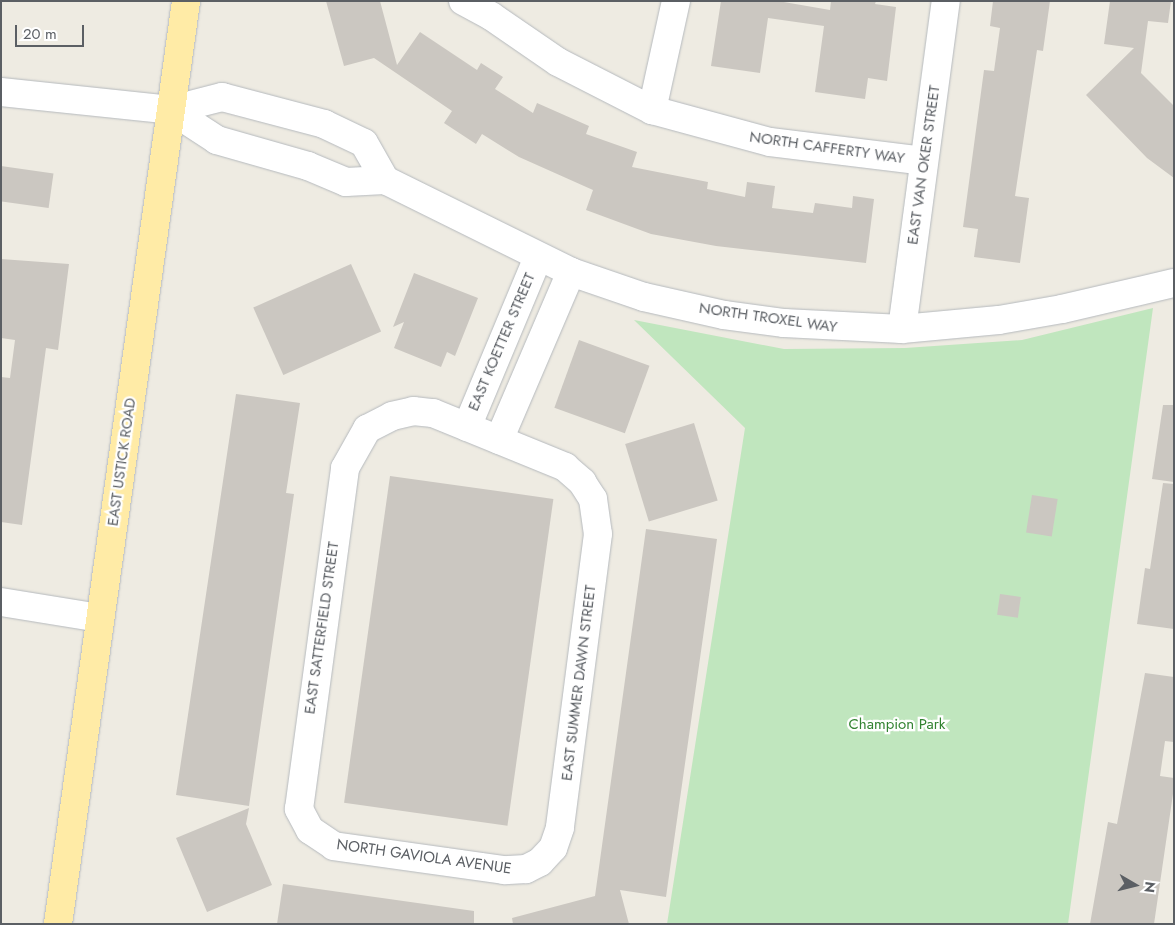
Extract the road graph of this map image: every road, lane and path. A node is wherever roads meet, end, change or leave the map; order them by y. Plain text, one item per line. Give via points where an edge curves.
1 (186, 1) edge
2 (463, 1) edge
3 (676, 1) edge
4 (946, 1) edge
5 (1, 92) edge
6 (171, 110) junction
7 (652, 110) junction
8 (924, 161) junction
9 (385, 180) junction
10 (538, 257) junction
11 (571, 272) junction
12 (1174, 283) edge
13 (902, 329) junction
14 (466, 426) junction
15 (499, 440) junction
16 (1, 602) edge
17 (100, 618) junction
18 (310, 830) joint
19 (540, 862) joint
20 (58, 924) edge

1 - 6 main road, EAST USTICK ROAD
2 - 7 street, NORTH CAFFERTY WAY via 491,16 558,62
3 - 7 street
4 - 8 street, EAST VAN OKER STREET
5 - 6 street
6 - 9 street, NORTH TROXEL WAY via 217,140 308,166 346,182
6 - 9 street via 222,97 324,124 364,143
6 - 17 main road, EAST USTICK ROAD
7 - 8 street, NORTH CAFFERTY WAY via 770,142
8 - 13 street, EAST VAN OKER STREET
9 - 10 street, NORTH TROXEL WAY
10 - 11 street, NORTH TROXEL WAY
10 - 14 street, EAST KOETTER STREET
11 - 13 street, NORTH TROXEL WAY via 644,297 724,315 842,328
11 - 15 street
12 - 13 street, NORTH TROXEL WAY via 1000,320
14 - 15 street
14 - 18 street, EAST SATTERFIELD STREET via 433,412 413,411 392,416 367,429 345,468 298,797 299,809
15 - 19 street, EAST SUMMER DAWN STREET via 565,467 582,482 593,499 598,534 560,828 553,848
16 - 17 street
17 - 20 main road, EAST USTICK ROAD
18 - 19 street, NORTH GAVIOLA AVENUE via 334,846 504,870 526,869

